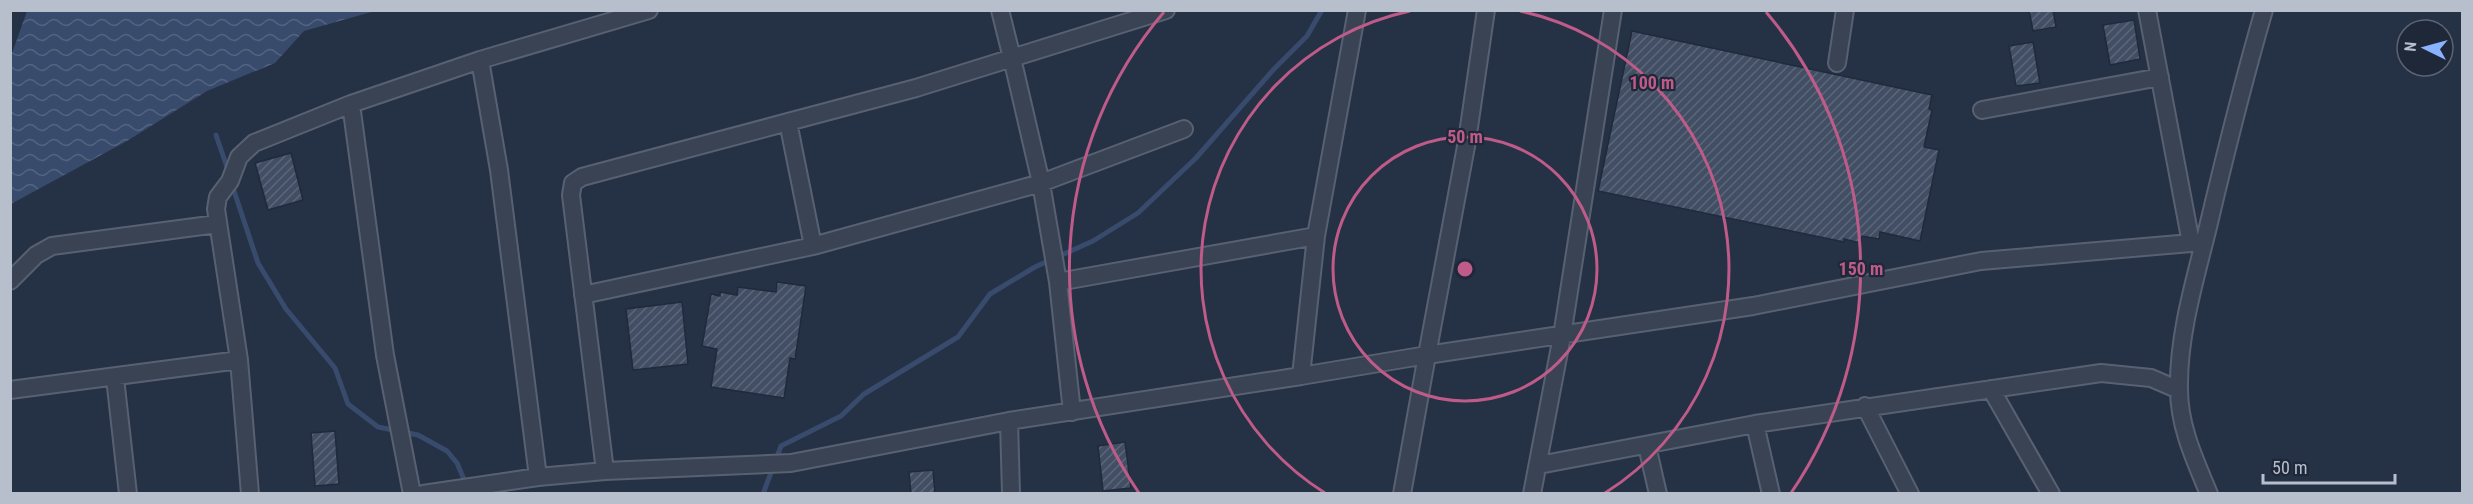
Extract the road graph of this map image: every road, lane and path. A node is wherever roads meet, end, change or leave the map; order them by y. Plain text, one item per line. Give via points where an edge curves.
1 (649, 10) edge
2 (999, 10) edge
3 (1166, 10) edge
4 (1357, 10) edge
5 (1486, 10) edge
6 (1613, 10) edge
7 (1845, 10) edge
8 (2147, 10) edge
9 (2264, 10) edge
10 (1012, 58) junction
11 (480, 60) junction
12 (1837, 63) dead end
13 (2160, 77) junction
14 (351, 104) junction
15 (1982, 110) dead end
16 (788, 122) junction
17 (1184, 129) dead end
18 (1041, 183) junction
19 (217, 224) junction
20 (1316, 236) junction
21 (2198, 242) junction
22 (813, 246) junction
23 (1057, 276) junction
24 (10, 280) edge
25 (583, 296) junction
26 (1562, 336) junction
27 (1427, 355) junction
28 (239, 360) junction
29 (1301, 376) junction
30 (115, 378) junction
31 (1991, 388) junction
32 (10, 390) edge
33 (2179, 390) junction
34 (1865, 406) junction
35 (1072, 412) junction
36 (1008, 421) junction
37 (1755, 424) junction
38 (1647, 446) junction
39 (1539, 465) junction
40 (605, 471) junction
41 (538, 477) junction
42 (446, 491) edge
43 (128, 494) edge
44 (250, 494) edge
45 (412, 494) edge
46 (423, 494) edge
47 (1011, 494) edge
48 (1402, 494) edge
49 (1532, 494) edge
50 (1658, 494) edge
51 (1772, 494) edge
52 (1910, 494) edge
53 (2051, 494) edge
54 (2209, 494) edge

1 - 11 street
2 - 10 street
3 - 10 street
4 - 20 street
5 - 27 street via 1467,141
6 - 26 street
7 - 12 street
8 - 13 street
9 - 21 street
10 - 16 street
10 - 18 street
11 - 14 street
11 - 41 street via 499,170
13 - 15 street
13 - 21 street
14 - 19 street via 254,143 243,152 218,197
14 - 45 street via 385,355
16 - 22 street
16 - 25 street via 576,180 571,195
17 - 18 street
18 - 22 street
18 - 23 street
19 - 24 street via 52,246 36,255
19 - 28 street
20 - 23 street
20 - 29 street
21 - 26 street via 1981,261 1753,306
21 - 33 street
22 - 25 street
23 - 35 street
25 - 40 street
26 - 27 street
26 - 39 street
27 - 29 street
27 - 48 street
28 - 30 street
28 - 44 street
29 - 35 street
30 - 32 street
30 - 43 street
31 - 33 street via 2101,373 2151,378
31 - 34 street
31 - 53 street
33 - 54 street via 2184,430
34 - 37 street
34 - 52 street
35 - 36 street
36 - 40 street via 787,463
36 - 47 street
37 - 38 street
37 - 51 street
38 - 39 street
38 - 50 street
39 - 49 street
40 - 41 street
41 - 42 street
42 - 46 street

